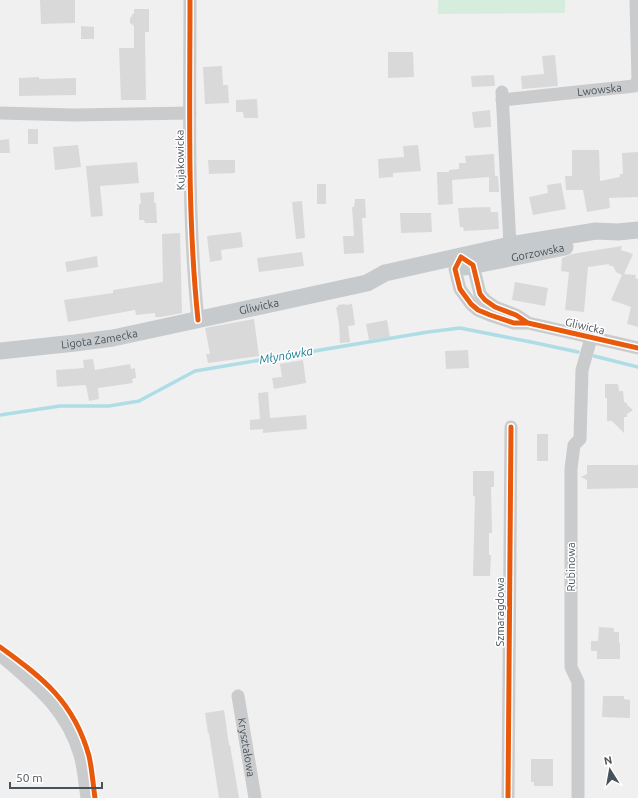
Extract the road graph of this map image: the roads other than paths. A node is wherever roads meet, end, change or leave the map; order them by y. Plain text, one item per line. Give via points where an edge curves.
1 (190, 0) edge
2 (636, 0) edge
3 (0, 113) edge
4 (190, 113) junction
5 (638, 230) edge
6 (511, 251) junction
7 (463, 264) junction
8 (198, 320) junction
9 (528, 323) junction
10 (592, 338) junction
11 (638, 348) edge
12 (0, 351) edge
13 (511, 427) dead end
14 (0, 655) edge
15 (238, 696) dead end
16 (87, 798) edge
17 (255, 798) edge
18 (508, 798) edge
19 (578, 798) edge

1 - 4 street, Kujakowicka
2 - 6 street, Lwowska via 638,80 634,86 502,96
3 - 4 street via 74,116
4 - 8 street, Kujakowicka via 192,251
5 - 6 main road, Gorzowska via 596,231
6 - 7 main road, Gorzowska
7 - 8 main road, Gliwicka via 388,284 367,283
7 - 9 street, Gliwicka via 485,300
7 - 9 street, Gliwicka via 460,289 471,304 478,310 514,323
8 - 12 main road, Ligota Zamecka via 105,339
9 - 10 street, Gliwicka
10 - 11 street, Gliwicka
10 - 19 street, Rubinowa via 582,370 580,439 574,445 571,477 571,667 578,682
13 - 18 street, Szmaragdowa
14 - 16 street via 41,691 59,711 80,755
15 - 17 street, Kryształowa

